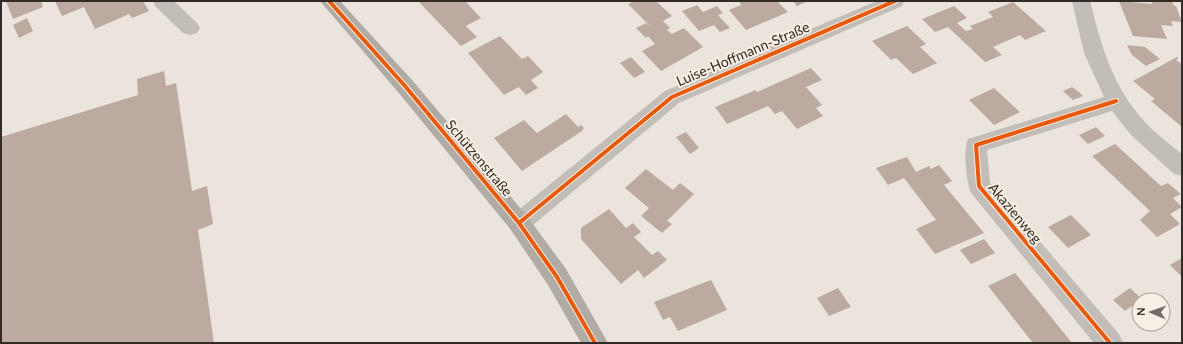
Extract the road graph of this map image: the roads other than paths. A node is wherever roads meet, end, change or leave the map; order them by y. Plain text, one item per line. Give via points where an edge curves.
1 (162, 1) edge
2 (329, 1) edge
3 (895, 1) edge
4 (1081, 1) edge
5 (190, 28) dead end
6 (1116, 101) junction
7 (1182, 167) edge
8 (519, 223) junction
9 (595, 343) edge
10 (1110, 343) edge

1 - 5 street
2 - 8 main road, Schützenstraße via 405,86
3 - 8 street, Luise-Hoffmann-Straße via 672,97
4 - 6 street via 1094,53
6 - 7 street via 1138,129
6 - 10 street, Akazienweg via 976,145 979,186
8 - 9 main road, Schützenstraße via 557,278

